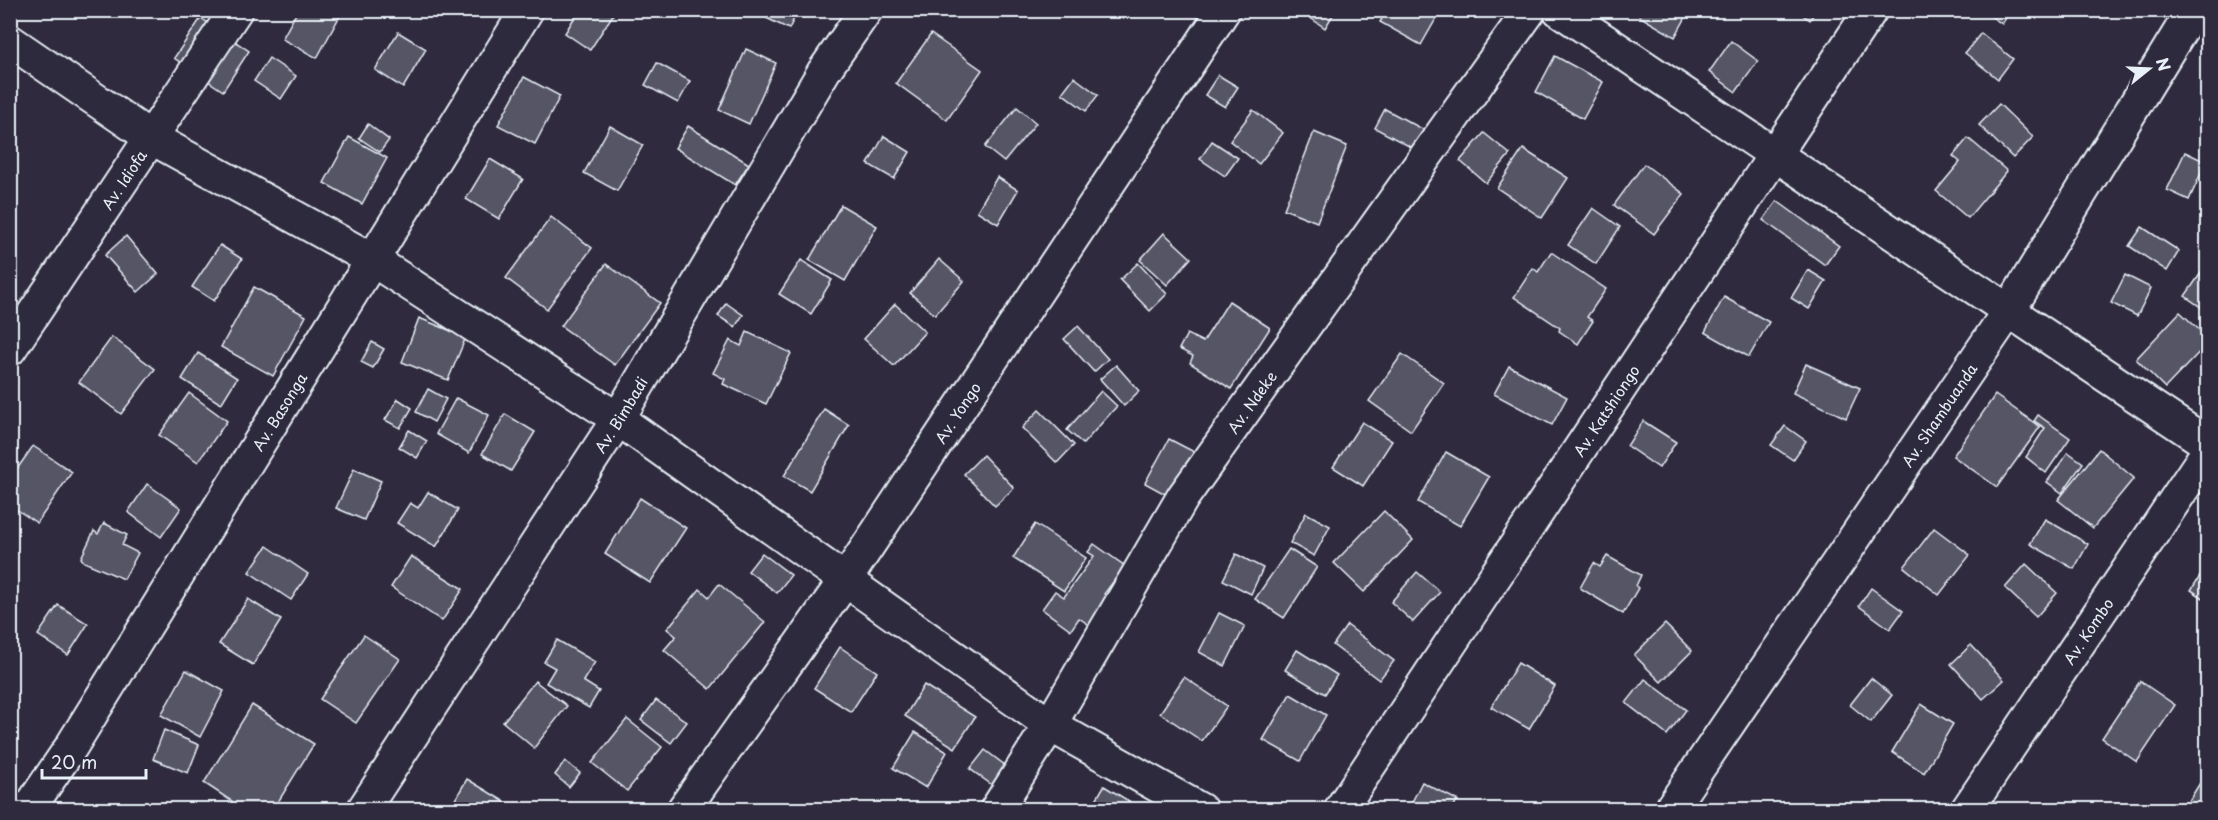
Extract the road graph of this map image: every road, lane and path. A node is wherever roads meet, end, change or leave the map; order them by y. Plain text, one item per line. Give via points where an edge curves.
1 (236, 10) edge
2 (527, 10) edge
3 (866, 10) edge
4 (1224, 10) edge
5 (1530, 10) edge
6 (1559, 10) edge
7 (1871, 10) edge
8 (2193, 10) edge
9 (10, 41) edge
10 (150, 137) junction
11 (1776, 157) junction
12 (371, 259) junction
13 (2008, 312) junction
14 (10, 349) edge
15 (618, 419) junction
16 (2208, 444) edge
17 (2208, 451) edge
18 (846, 579) junction
19 (1050, 725) junction
20 (28, 810) edge
21 (363, 810) edge
22 (683, 810) edge
23 (996, 810) edge
24 (1201, 810) edge
25 (1340, 810) edge
26 (1670, 810) edge
27 (1967, 810) edge

1 - 10 street, Av. Idiofa
2 - 12 street, Av. Basonga
3 - 15 street, Av. Bimbadi via 824,71
4 - 18 street, Av. Yongo
5 - 19 street, Av. Ndeke via 1183,496
6 - 11 street
7 - 11 street, Av. Katshiongo
8 - 13 street, Av. Shambuanda
9 - 10 street
10 - 12 street
10 - 14 street, Av. Idiofa
11 - 13 street
11 - 25 street, Av. Katshiongo
12 - 15 street
12 - 20 street, Av. Basonga via 77,737
13 - 16 street
13 - 26 street, Av. Shambuanda
15 - 18 street
15 - 21 street, Av. Bimbadi
17 - 27 street, Av. Kombo
18 - 19 street
18 - 22 street, Av. Yongo
19 - 23 street, Av. Ndeke
19 - 24 street

